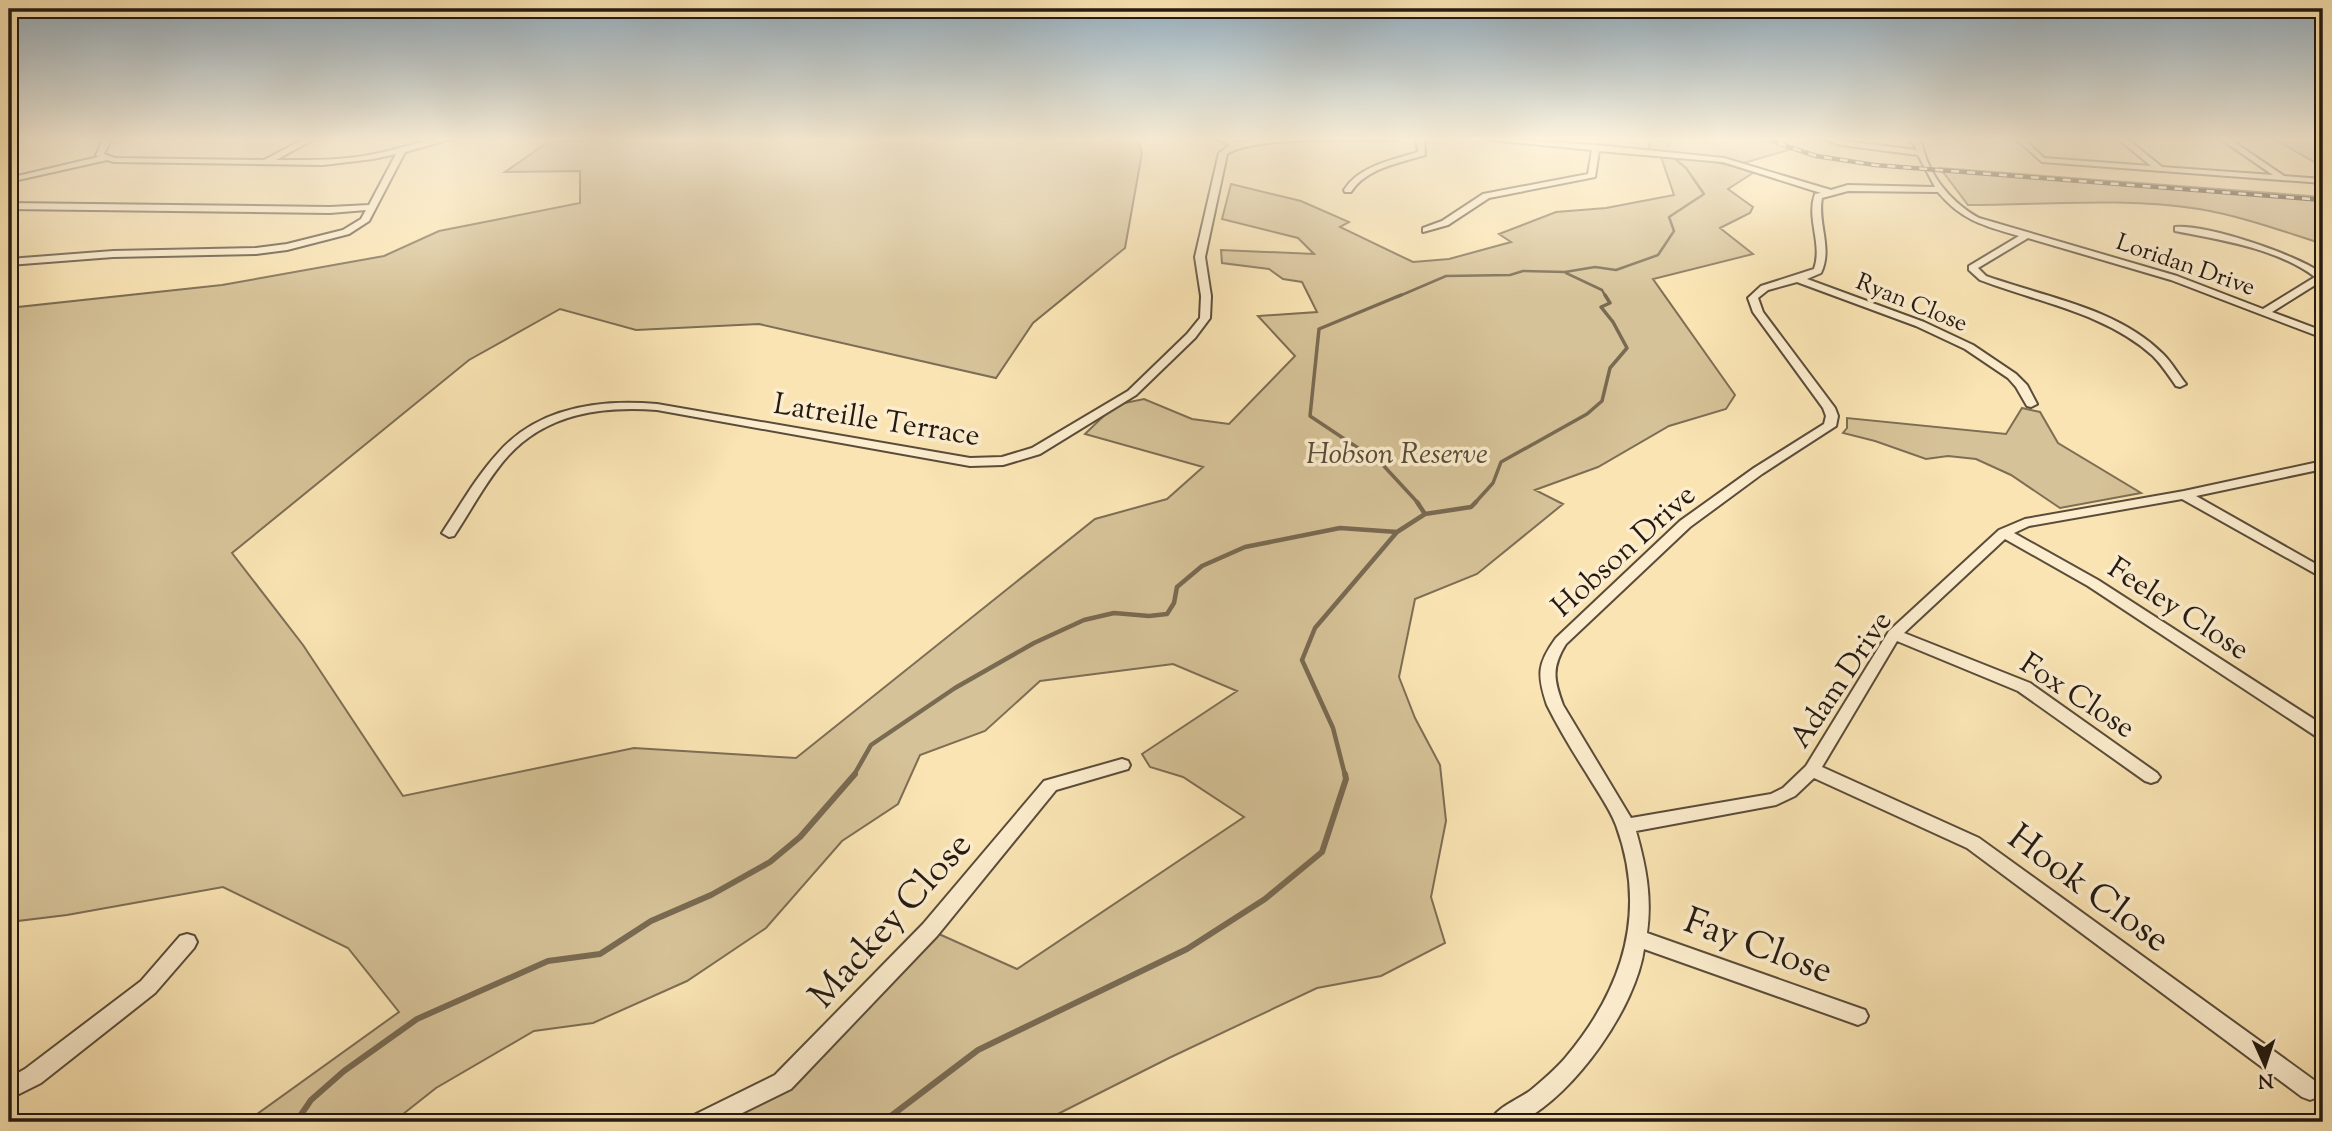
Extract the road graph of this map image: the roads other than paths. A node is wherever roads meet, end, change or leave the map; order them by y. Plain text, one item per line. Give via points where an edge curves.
1 (1943, 190) edge
2 (381, 191) edge
3 (1215, 191) edge
4 (1514, 191) edge
5 (1824, 191) edge
6 (1837, 191) edge
7 (1828, 192) junction
8 (9, 206) edge
9 (373, 207) junction
10 (2178, 229) dead end
11 (1426, 230) dead end
12 (2025, 236) junction
13 (9, 262) edge
14 (1800, 280) junction
15 (2263, 313) junction
16 (2323, 335) edge
17 (2180, 384) dead end
18 (2031, 404) dead end
19 (2323, 465) edge
20 (2184, 495) junction
21 (449, 533) dead end
22 (2004, 533) junction
23 (2323, 574) edge
24 (1894, 634) junction
25 (2323, 733) edge
26 (1122, 765) dead end
27 (1812, 770) junction
28 (2151, 777) dead end
29 (1626, 827) junction
30 (1637, 938) junction
31 (187, 942) dead end
32 (1858, 1016) dead end
33 (9, 1089) edge
34 (2310, 1090) dead end
35 (1517, 1119) edge
36 (702, 1122) edge

1 - 12 street, Loridan Drive via 1964,215
2 - 9 street
3 - 21 street, Latreille Terrace via 1200,257 1205,318 1132,393 1036,451 1003,461 970,462 657,407 598,406 533,429 505,452
4 - 11 street via 1483,197 1441,227
5 - 7 street
6 - 7 street
7 - 14 street via 1818,196 1816,206 1821,265
8 - 9 street
9 - 13 street via 361,224 335,235 270,250
10 - 15 street via 2206,233 2298,263 2321,277
12 - 15 street, Loridan Drive via 2182,281
12 - 17 street via 1972,268 1983,278 2124,332 2157,355
14 - 18 street, Ryan Close via 1969,347 2012,376
14 - 29 street, Hobson Drive via 1759,290 1754,301 1829,408 1830,426 1685,524 1550,656 1547,670 1554,702
15 - 16 street, Loridan Drive
19 - 20 street, Adam Drive
20 - 22 street, Adam Drive via 2025,523
20 - 23 street
22 - 24 street, Adam Drive
22 - 25 street, Feeley Close via 2093,583
24 - 27 street, Adam Drive
24 - 28 street, Fox Close via 2024,687
26 - 36 street, Mackey Close via 1050,785 930,930 783,1082
27 - 29 street, Adam Drive via 1776,799
27 - 34 street, Hook Close via 1973,843
29 - 30 street, Hobson Drive via 1640,895
30 - 32 street, Fay Close
30 - 35 street, Hobson Drive via 1632,968 1601,1030 1583,1055
31 - 33 street via 148,987 33,1076

